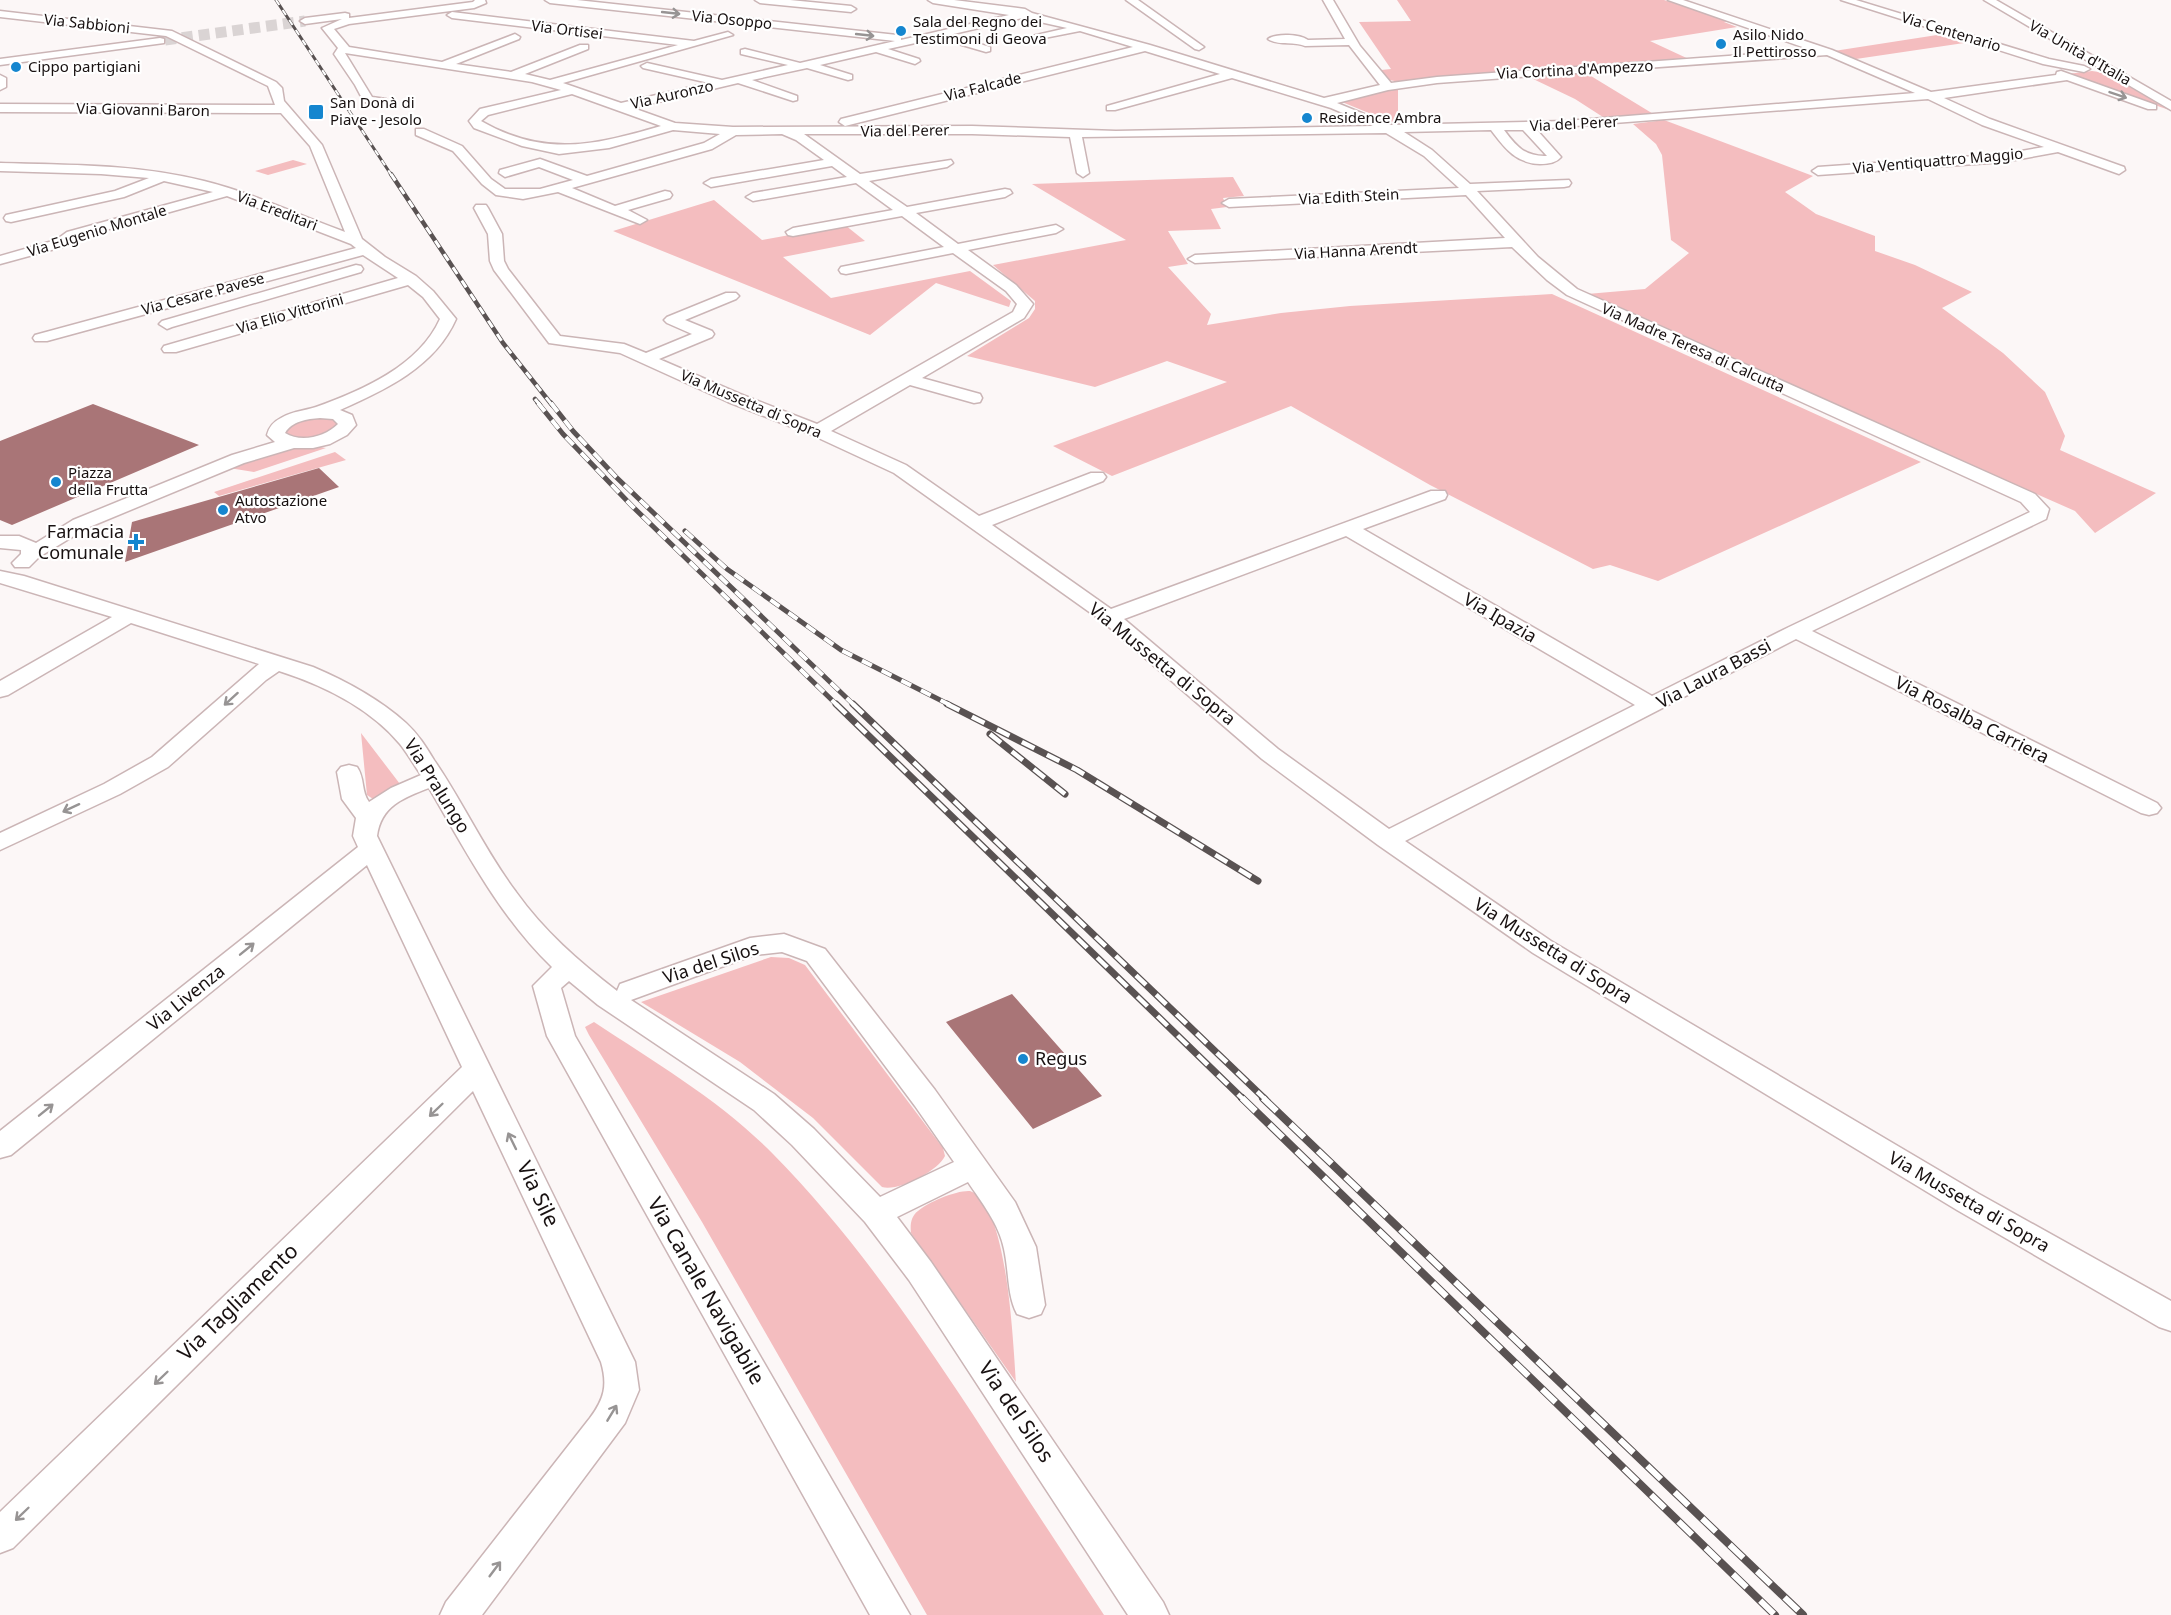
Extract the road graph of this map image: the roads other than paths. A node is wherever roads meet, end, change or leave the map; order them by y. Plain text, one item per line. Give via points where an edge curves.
1 (550, 0) edge
2 (760, 0) edge
3 (933, 0) edge
4 (1026, 0) edge
5 (1131, 0) edge
6 (1328, 0) edge
7 (1673, 0) edge
8 (1876, 0) edge
9 (1989, 0) edge
10 (423, 1) edge
11 (1850, 1) edge
12 (472, 2) edge
13 (443, 4) edge
14 (319, 8) tunnel mouth
15 (851, 9) dead end
16 (929, 12) dead end
17 (0, 14) edge
18 (1022, 14) junction
19 (305, 21) tunnel mouth
20 (983, 25) junction
21 (1081, 27) junction
22 (728, 34) dead end
23 (940, 35) junction
24 (515, 36) dead end
25 (169, 37) junction
26 (1274, 39) dead end
27 (915, 40) junction
28 (1023, 41) dead end
29 (1353, 42) junction
30 (1305, 43) junction
31 (694, 44) junction
32 (394, 47) dead end
33 (584, 47) dead end
34 (1147, 47) junction
35 (1199, 47) dead end
36 (344, 48) junction
37 (878, 49) junction
38 (986, 49) dead end
39 (745, 52) dead end
40 (793, 52) dead end
41 (1827, 52) junction
42 (371, 55) junction
43 (1317, 55) dead end
44 (772, 58) junction
45 (915, 61) dead end
46 (0, 62) edge
47 (2047, 62) junction
48 (446, 64) junction
49 (807, 65) junction
50 (647, 66) dead end
51 (2084, 69) junction
52 (2106, 69) junction
53 (1233, 74) junction
54 (2063, 74) junction
55 (514, 75) junction
56 (848, 77) dead end
57 (0, 78) edge
58 (739, 80) junction
59 (551, 83) junction
60 (723, 84) junction
61 (0, 87) edge
62 (1388, 87) junction
63 (573, 90) junction
64 (1928, 96) junction
65 (793, 98) dead end
66 (382, 101) dead end
67 (1324, 102) junction
68 (2171, 106) edge
69 (621, 107) junction
70 (0, 108) edge
71 (1111, 108) dead end
72 (286, 109) junction
73 (2171, 113) edge
74 (673, 126) junction
75 (1526, 126) junction
76 (1495, 127) junction
77 (1386, 128) junction
78 (784, 131) junction
79 (420, 132) dead end
80 (733, 132) junction
81 (822, 132) junction
82 (1077, 134) junction
83 (811, 145) junction
84 (2057, 149) junction
85 (682, 154) junction
86 (703, 160) dead end
87 (833, 162) junction
88 (947, 163) dead end
89 (0, 167) edge
90 (2119, 170) dead end
91 (1818, 171) dead end
92 (505, 173) dead end
93 (1083, 173) dead end
94 (164, 177) junction
95 (855, 179) junction
96 (586, 180) junction
97 (711, 183) dead end
98 (1564, 183) dead end
99 (559, 188) junction
100 (1467, 189) junction
101 (1005, 193) dead end
102 (233, 194) junction
103 (665, 195) dead end
104 (753, 197) dead end
105 (1229, 203) dead end
106 (481, 208) dead end
107 (615, 210) junction
108 (902, 212) junction
109 (1037, 217) dead end
110 (11, 218) dead end
111 (640, 220) dead end
112 (1056, 229) junction
113 (793, 232) dead end
114 (1071, 239) dead end
115 (1518, 242) junction
116 (361, 246) junction
117 (953, 248) junction
118 (26, 256) dead end
119 (1195, 259) dead end
120 (0, 260) edge
121 (384, 261) junction
122 (846, 270) dead end
123 (411, 279) junction
124 (731, 296) dead end
125 (167, 324) dead end
126 (41, 338) dead end
127 (170, 349) dead end
128 (647, 358) junction
129 (907, 379) junction
130 (361, 396) junction
131 (974, 398) dead end
132 (316, 413) junction
133 (343, 416) junction
134 (818, 431) junction
135 (277, 436) junction
136 (294, 442) junction
137 (238, 459) junction
138 (1097, 477) dead end
139 (1438, 495) dead end
140 (2040, 509) joint
141 (80, 524) junction
142 (977, 525) junction
143 (1348, 529) junction
144 (7, 542) edge
145 (29, 556) junction
146 (0, 575) edge
147 (42, 589) junction
148 (127, 617) junction
149 (1110, 617) junction
150 (1796, 631) junction
151 (276, 663) junction
152 (0, 690) edge
153 (1653, 706) junction
154 (349, 772) dead end
155 (435, 778) junction
156 (2149, 808) dead end
157 (369, 818) junction
158 (1387, 840) junction
159 (0, 842) edge
160 (372, 849) junction
161 (568, 967) junction
162 (619, 994) junction
163 (478, 1069) junction
164 (0, 1147) edge
165 (974, 1166) junction
166 (876, 1213) junction
167 (1029, 1305) dead end
168 (2171, 1317) edge
169 (0, 1536) edge
170 (459, 1615) edge
171 (891, 1615) edge
172 (1150, 1615) edge

1 -> 27 street, Via Osoppo
2 - 15 street
3 - 18 street
4 - 18 street
5 - 35 street
6 - 29 street
7 - 41 street
8 - 11 street, Via Centenario
9 - 52 street, Via Unità d'Italia
10 - 13 street
10 - 14 street via 350,11
11 - 47 street, Via Centenario
12 - 13 street
13 - 19 street
13 - 31 street, Via Ortisei via 452,15 470,18
13 - 36 street via 327,28
16 - 20 street via 946,6 983,12
17 - 25 street, Via Sabbioni
18 - 20 street, Via Auronzo
18 - 21 street
20 - 23 street, Via Auronzo
21 - 28 street
21 - 34 street
22 - 31 street, Via Ortisei
23 - 27 street, Via Auronzo
23 - 38 street, Via Auronzo
24 - 48 street, Via del Perer
25 - 46 street
25 - 72 street via 272,84 278,102
26 - 30 street
27 - 37 street, Via Auronzo
29 - 30 street
29 - 62 street
30 - 43 street
31 - 59 street, Via Ortisei
32 - 42 street
33 - 55 street
34 - 53 street
34 - 81 street, Via Falcade via 830,126
36 - 42 street, Via del Perer
36 - 66 street via 339,54 368,100
37 - 45 street
37 - 49 street, Via Auronzo
39 - 44 street, Via Auronzo
40 - 44 street, Via Auronzo
41 - 62 street, Via Cortina d'Ampezzo via 1466,77
41 - 64 street
42 - 48 street, Via del Perer
44 - 49 street, Via Auronzo
47 - 51 street, Via Centenario
47 - 54 street, Via Centenario
48 - 55 street, Via del Perer
49 - 56 street, Via Auronzo
49 - 58 street, Via Auronzo
50 - 60 street, Via Auronzo
51 - 52 street, Via Centenario
51 - 54 street, Via Centenario
52 - 68 street, Via Unità d'Italia
53 - 67 street
53 - 71 street
54 - 64 street, Via del Perer
54 -> 73 street, Via Centenario
55 - 59 street, Via del Perer
57 - 61 street
58 - 60 street, Via Auronzo
58 - 65 street, Via Auronzo
59 - 63 street, Via del Perer
60 - 69 street, Via Auronzo
62 - 67 street, Via Cortina d'Ampezzo
63 - 69 street, Via del Perer
63 - 74 street, Via del Perer via 484,112 475,121 540,148 560,150 590,147
64 - 75 street, Via del Perer
64 - 84 street
67 - 77 street
69 - 74 street, Via del Perer
70 - 72 street, Via Giovanni Baron
72 - 116 street via 316,145
74 - 80 street, Via del Perer
75 - 76 street, Via del Perer
75 - 76 street via 1556,157 1521,158
76 - 77 street, Via del Perer
77 - 82 street, Via del Perer
77 - 100 street, Via Madre Teresa di Calcutta via 1426,152
78 - 80 street, Via del Perer
78 - 81 street, Via del Perer
78 - 83 street
79 - 99 street, Via del Perer via 453,145 490,188 498,192 528,195
80 - 85 street, Via del Perer
81 - 82 street, Via del Perer via 980,130
81 - 83 street
82 - 93 street
83 - 87 street
84 - 90 street
84 - 91 street, Via Ventiquattro Maggio via 2004,158
85 - 86 street
85 - 96 street, Via del Perer
87 - 95 street
87 - 97 street
88 - 95 street
89 - 94 street, Via Ereditari
92 - 96 street via 540,163
94 - 102 street, Via Ereditari
94 - 110 street via 118,194
95 - 104 street
95 - 108 street
96 - 99 street, Via del Perer
98 - 100 street, Via Edith Stein
99 - 107 street
100 - 105 street, Via Edith Stein
100 - 115 street, Via Madre Teresa di Calcutta
101 - 108 street
102 - 116 street, Via Ereditari
102 - 118 street
102 - 120 street, Via Eugenio Montale via 72,235 61,243
103 - 107 street
106 - 128 street, Via Mussetta di Sopra via 495,234 501,270 555,339 624,349
107 - 111 street
108 - 113 street
108 - 117 street
109 - 112 street
112 - 114 street
112 - 117 street
115 - 119 street, Via Hanna Arendt
115 - 140 street, Via Madre Teresa di Calcutta via 1572,292 2028,498
116 - 121 street, Via Ereditari
116 - 126 street, Via Cesare Pavese
117 - 122 street
117 - 129 street via 1017,294 1024,308 1019,315
121 - 123 street, Via Ereditari
121 - 125 street
123 - 127 street, Via Elio Vittorini
123 - 130 street, Via Ereditari via 443,311 448,319 446,328 420,357
124 - 128 street, Via Mussetta di Sopra via 672,320 706,334
128 - 134 street, Via Mussetta di Sopra
129 - 131 street
129 - 134 street
130 - 132 street, Via Ereditari
130 - 133 street, Via Ereditari
132 - 133 street, Via Ereditari
132 - 135 street, Via Ereditari via 285,422 277,429
133 - 136 street, Via Ereditari via 347,425 338,434 318,441
134 - 142 street, Via Mussetta di Sopra via 900,470
135 - 136 street, Via Ereditari
135 - 137 street, Via Ereditari
136 - 137 street, Via Ereditari
137 - 141 street, Via Ereditari
138 - 142 street
139 - 143 street
140 - 150 street, Via Laura Bassi via 2038,515
141 - 144 street, Via Ereditari
141 - 145 street, Via Ereditari
142 - 149 street, Via Mussetta di Sopra
143 - 149 street
143 - 153 street, Via Ipazia
144 - 145 street via 27,545 31,549
145 - 146 street, Via Pralungo
145 - 147 street
146 - 147 street, Via Pralungo
147 - 148 street, Via Pralungo
148 - 151 street, Via Pralungo
148 - 152 street
149 - 158 street, Via Mussetta di Sopra via 1270,754
150 - 153 street, Via Laura Bassi
150 - 156 street, Via Rosalba Carriera
151 - 155 street, Via Pralungo via 337,685 373,708 399,728
151 -> 159 street via 160,762
153 - 158 street, Via Laura Bassi
154 - 157 street via 354,799
155 - 157 street via 402,792
155 - 161 street, Via Pralungo via 505,896
157 - 160 street, Via Sile via 365,836
158 - 168 street, Via Mussetta di Sopra via 1552,954 1978,1208
160 - 163 street, Via Sile
164 -> 160 street, Via Livenza
161 - 162 street, Via Pralungo
161 - 171 street, Via Canale Navigabile via 547,986 561,1036
162 - 165 street, Via del Silos via 750,947 784,943 816,955
162 - 166 street, Via del Silos via 764,1102
163 -> 169 street, Via Tagliamento
170 -> 163 street, Via Sile via 608,1421 624,1387 618,1362
165 - 166 street
165 - 167 street, Via del Silos via 1004,1212 1020,1247
166 - 172 street, Via del Silos via 920,1271

